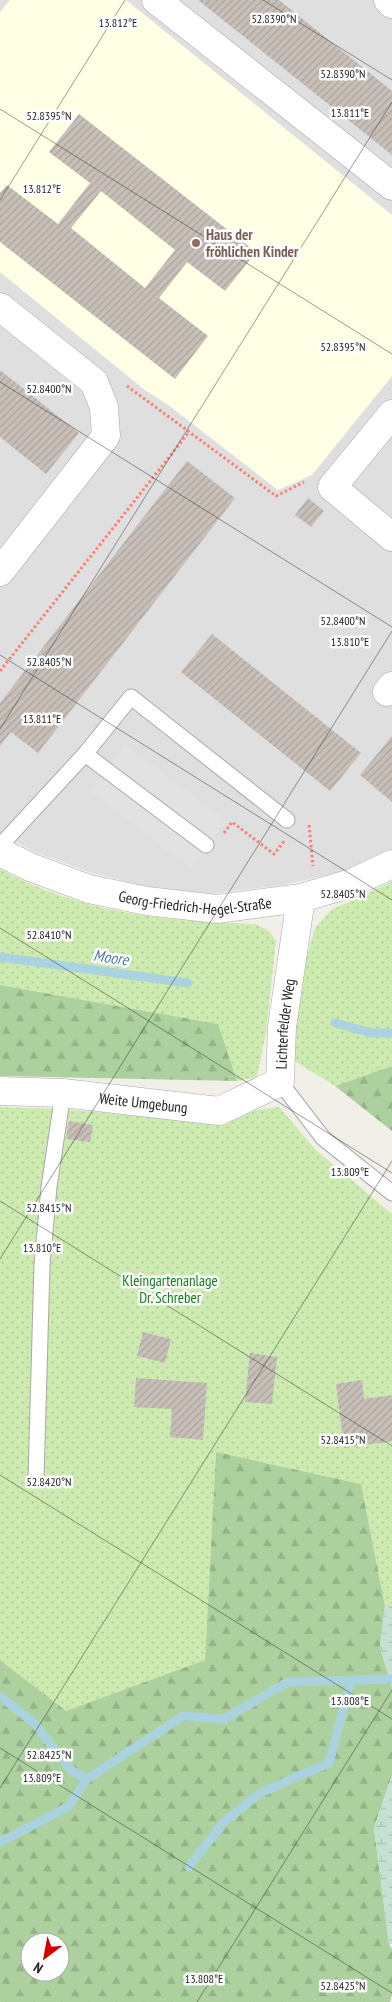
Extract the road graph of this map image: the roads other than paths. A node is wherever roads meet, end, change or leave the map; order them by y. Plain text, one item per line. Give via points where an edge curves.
1 (156, 0) edge
2 (388, 0) edge
3 (392, 4) edge
4 (392, 186) edge
5 (0, 307) edge
6 (392, 414) edge
7 (392, 537) edge
8 (0, 572) edge
9 (85, 754) junction
10 (287, 820) road end
11 (206, 845) dead end
12 (0, 846) edge
13 (0, 852) edge
14 (392, 864) edge
15 (310, 895) junction
16 (280, 1082) junction
17 (0, 1090) edge
18 (63, 1093) junction
19 (392, 1193) edge
20 (36, 1479) dead end

1 - 4 street
2 - 3 street
5 - 8 street via 94,382 104,407 106,436
6 - 7 street via 332,487
9 - 10 lane via 131,697
9 - 11 lane
9 - 12 lane
13 - 15 street, Georg-Friedrich-Hegel-Straße via 89,889 147,902 217,909
14 - 15 street, Georg-Friedrich-Hegel-Straße via 352,883
15 - 16 street, Lichterfelder Weg via 282,1027
16 - 18 street, Weite Umgebung via 219,1111
16 - 19 lane, Lichterfelder Weg via 323,1138
17 - 18 street, Weite Umgebung
18 - 20 lane via 49,1187 42,1265

